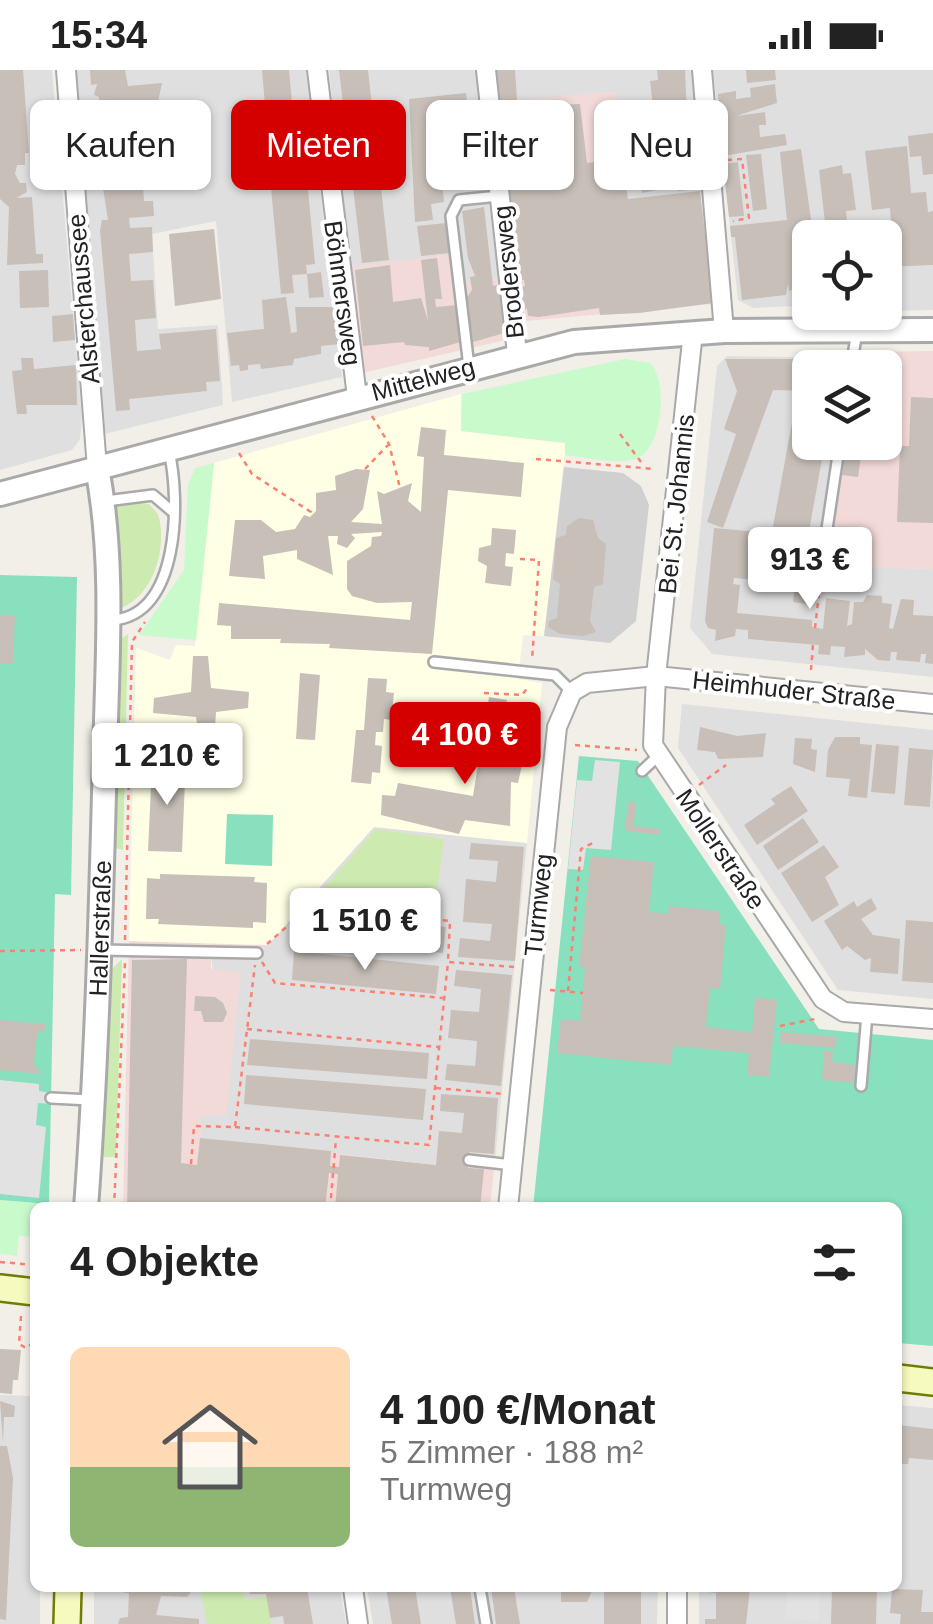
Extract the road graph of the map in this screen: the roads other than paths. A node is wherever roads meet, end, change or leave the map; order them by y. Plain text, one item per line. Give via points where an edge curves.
1 (66, 70) edge
2 (317, 70) edge
3 (486, 70) edge
4 (702, 70) edge
5 (499, 196) junction
6 (857, 330) joint
7 (902, 330) edge
8 (933, 330) edge
9 (724, 331) junction
10 (694, 332) junction
11 (854, 350) edge
12 (517, 354) junction
13 (468, 367) junction
14 (364, 406) junction
15 (169, 448) junction
16 (837, 460) edge
17 (97, 468) junction
18 (0, 494) edge
19 (104, 502) junction
20 (174, 515) junction
21 (824, 550) road end
22 (107, 620) junction
23 (434, 662) dead end
24 (656, 676) junction
25 (572, 692) junction
26 (933, 704) edge
27 (658, 756) junction
28 (642, 771) dead end
29 (94, 950) junction
30 (257, 953) road end
31 (867, 1014) junction
32 (933, 1019) edge
33 (860, 1086) dead end
34 (51, 1098) dead end
35 (92, 1100) junction
36 (469, 1160) dead end
37 (512, 1165) junction
38 (86, 1202) edge
39 (509, 1202) edge
40 (0, 1288) edge
41 (30, 1291) edge
42 (902, 1378) edge
43 (933, 1382) edge
44 (68, 1592) edge
45 (354, 1592) edge
46 (481, 1592) edge
47 (678, 1592) edge
48 (66, 1624) edge
49 (358, 1624) edge
50 (486, 1624) edge
51 (676, 1624) edge

1 - 17 street, Alsterchaussee
2 - 14 street, Böhmersweg
3 - 5 street, Brodersweg
4 - 9 street
5 - 12 street, Brodersweg
5 - 13 lane via 459,200 452,216
6 - 9 street, Mittelweg
6 - 11 lane
7 - 8 street, Mittelweg
9 - 10 street, Mittelweg
10 - 12 street, Mittelweg via 619,336
10 - 24 street, Bei St. Johannis
12 - 13 street, Mittelweg
13 - 14 street, Mittelweg
14 - 15 street, Mittelweg
15 - 17 street, Mittelweg
15 - 20 lane
16 - 21 lane
17 - 18 street, Mittelweg
17 - 19 street, Hallerstraße
19 - 20 lane via 153,495
19 - 22 street, Hallerstraße
20 - 22 lane via 171,556 159,584 133,614
22 - 29 street, Hallerstraße
23 - 25 lane via 556,676
24 - 25 street via 587,683
24 - 26 street, Heimhuder Straße
24 - 27 street, Mollerstraße via 652,737
25 - 37 street, Turmweg via 558,726
27 - 28 lane
27 - 31 street, Mollerstraße via 832,1008
29 - 30 lane
29 - 35 street, Hallerstraße
31 - 32 street
31 - 33 lane
34 - 35 lane
35 - 38 street, Hallerstraße
36 - 37 lane
37 - 39 street, Turmweg
40 - 41 main road
42 - 43 main road
44 - 48 main road
45 - 49 street
46 - 50 lane
47 - 51 street

